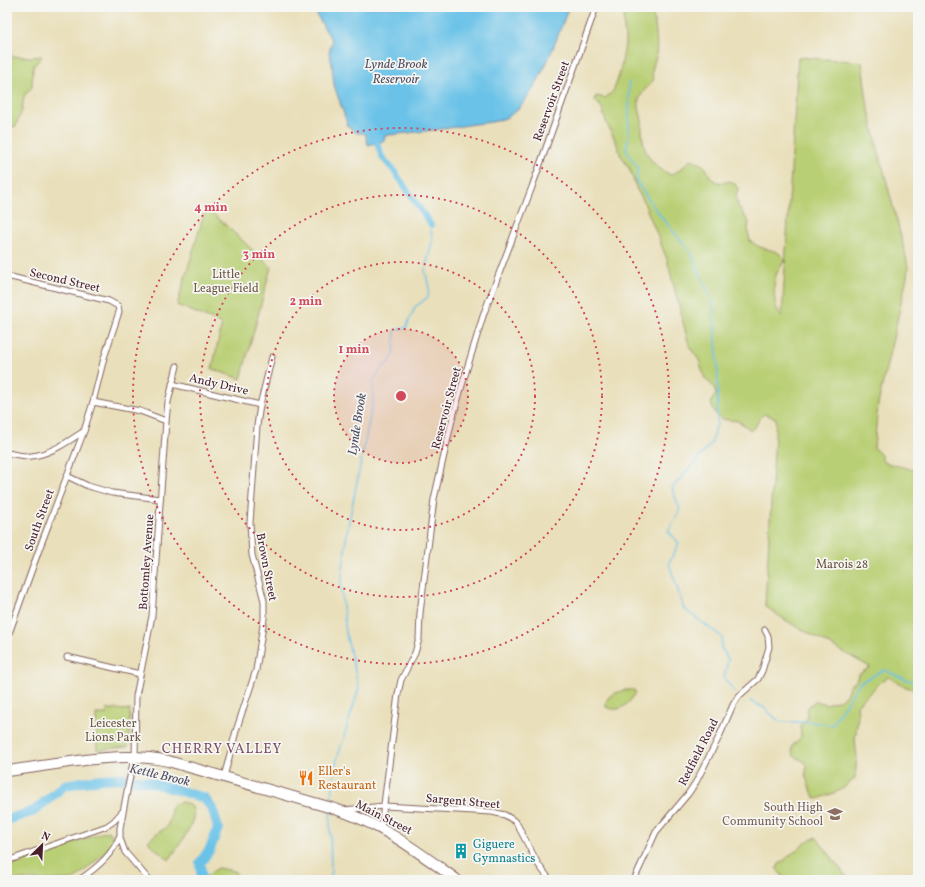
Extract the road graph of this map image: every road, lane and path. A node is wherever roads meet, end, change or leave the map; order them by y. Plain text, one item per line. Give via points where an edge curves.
1 (596, 7) edge
2 (7, 276) edge
3 (118, 305) joint
4 (272, 357) dead end
5 (177, 366) dead end
6 (172, 384) junction
7 (93, 402) junction
8 (260, 404) junction
9 (166, 421) junction
10 (84, 431) junction
11 (7, 453) edge
12 (66, 476) junction
13 (160, 499) junction
14 (766, 630) dead end
15 (7, 639) edge
16 (67, 657) dead end
17 (140, 674) junction
18 (135, 758) junction
19 (7, 772) edge
20 (224, 777) junction
21 (384, 806) junction
22 (332, 808) junction
23 (123, 811) junction
24 (381, 828) junction
25 (119, 834) junction
26 (7, 861) edge
27 (79, 880) edge
28 (149, 880) edge
29 (457, 880) edge
30 (550, 880) edge
31 (634, 880) edge

1 - 21 street, Reservoir Street via 484,313 458,400 434,499 419,638 400,685
2 - 3 street, Second Street
3 - 7 street, South Street via 119,312
4 - 8 street, Brown Street
5 - 6 street, Bottomley Avenue
6 - 8 street, Andy Drive
6 - 9 street, Bottomley Avenue
7 - 9 street via 140,411
7 - 10 street, South Street
8 - 20 street, Brown Street via 255,440 250,530 252,555 265,613 255,673
9 - 13 street, Bottomley Avenue
10 - 11 street via 41,455
10 - 12 street, South Street
12 - 13 street via 112,493
12 - 15 street, South Street
13 - 17 street, Bottomley Avenue via 152,616
14 - 31 street, Redfield Road via 769,647 762,672 733,705 691,791 656,832
16 - 17 street
17 - 18 street, Bottomley Avenue via 136,696
18 - 19 highway, Main Street via 90,760
18 - 20 highway, Main Street via 163,760
18 - 23 street, Bottomley Avenue
20 - 22 highway, Main Street
21 - 22 street, Sargent Street
21 - 24 street, Reservoir Street
21 - 30 street, Sargent Street via 492,812 505,815 513,819 519,827 538,864
22 - 24 highway, Main Street
23 - 25 street, Bottomley Avenue
23 - 26 street via 107,826
24 - 29 highway, Main Street via 410,845
25 - 27 street via 110,853
25 - 28 street via 125,852

